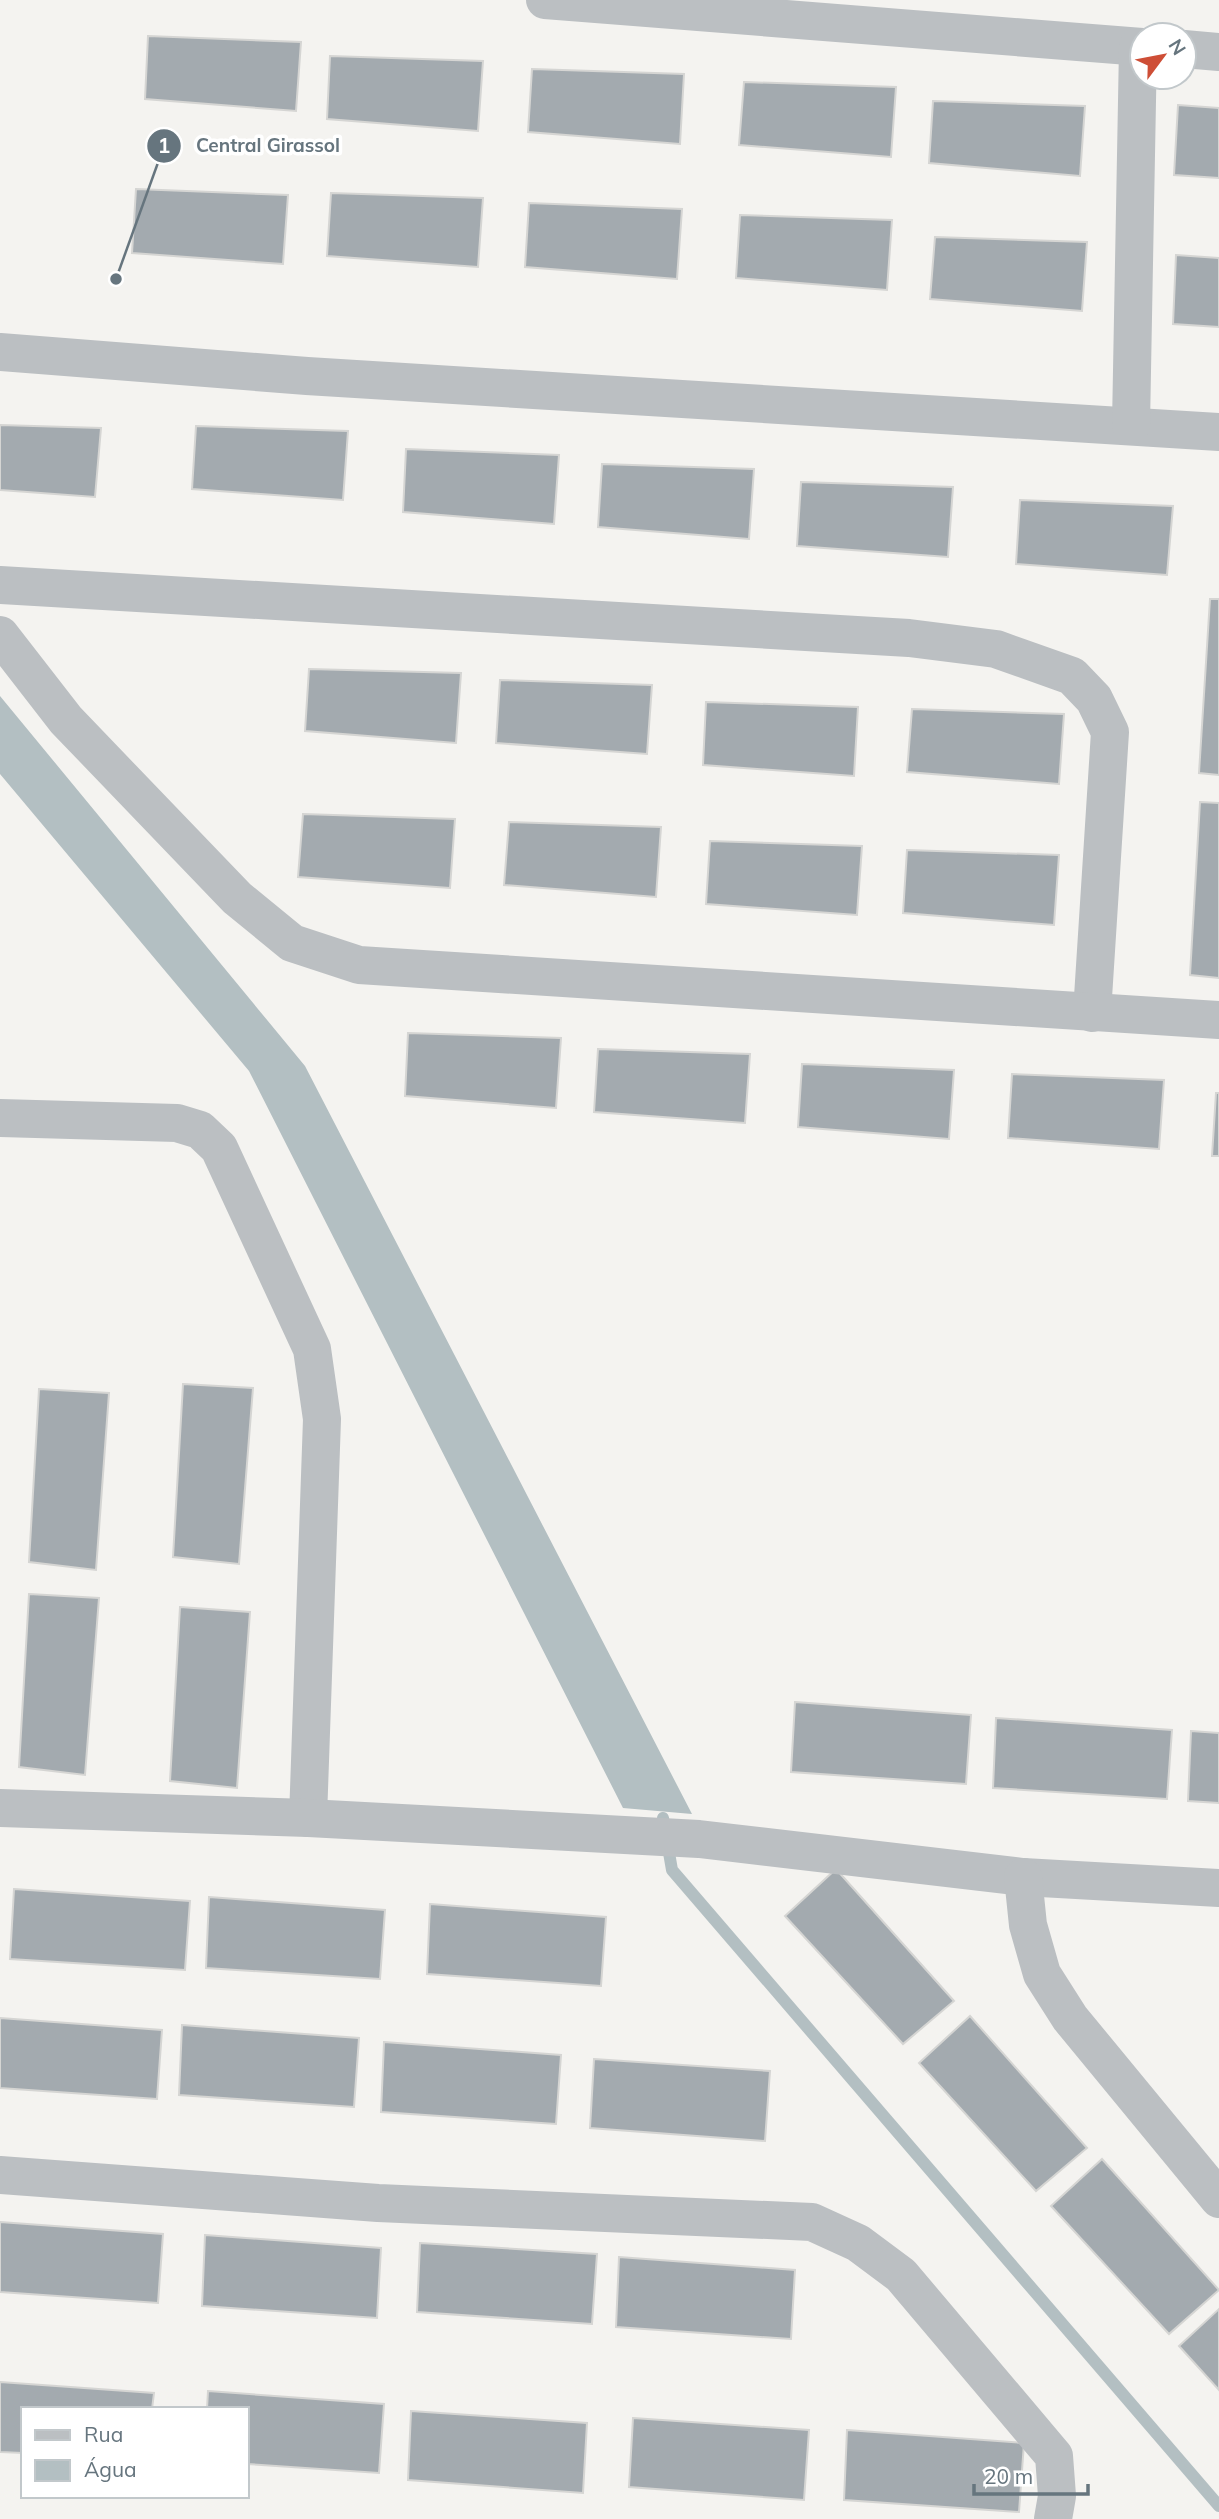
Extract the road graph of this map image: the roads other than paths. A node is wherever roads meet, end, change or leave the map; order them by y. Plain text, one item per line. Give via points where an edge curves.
1 (545, 0) edge
2 (1128, 46) edge
3 (1198, 51) edge
4 (1219, 52) edge
5 (1139, 91) edge
6 (0, 352) edge
7 (1130, 425) junction
8 (1219, 432) edge
9 (0, 584) edge
10 (0, 635) edge
11 (1092, 1013) junction
12 (1219, 1020) edge
13 (0, 1118) edge
14 (0, 1808) edge
15 (308, 1818) junction
16 (1023, 1877) junction
17 (1219, 1888) edge
18 (0, 2175) edge
19 (1219, 2199) edge
20 (1053, 2519) edge

1 - 2 street
3 - 4 street
5 - 7 street
6 - 7 street via 307,376
7 - 8 street
9 - 11 street via 909,638 996,649 1072,676 1094,699 1110,732
10 - 11 street via 66,720 237,898 292,943 359,965
11 - 12 street
13 - 15 street via 177,1123 200,1130 219,1148 312,1349 322,1419
14 - 15 street
15 - 16 street via 699,1839
16 - 17 street
16 - 19 street via 1028,1925 1042,1974 1070,2018
18 - 20 street via 378,2203 812,2222 858,2243 901,2275 1054,2456 1057,2496

